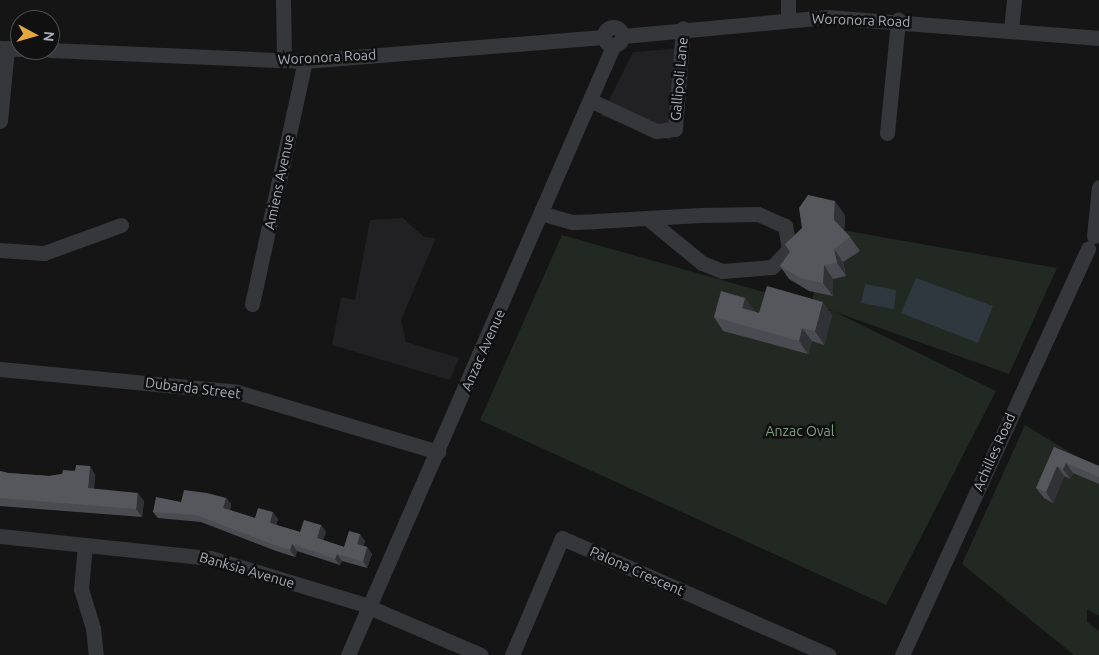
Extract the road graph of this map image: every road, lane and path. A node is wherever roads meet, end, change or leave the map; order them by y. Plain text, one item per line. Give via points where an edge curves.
1 (283, 0) edge
2 (788, 0) edge
3 (1014, 0) edge
4 (788, 20) junction
5 (898, 20) junction
6 (683, 28) junction
7 (1011, 30) junction
8 (1099, 38) edge
9 (614, 39) junction
10 (9, 48) edge
11 (60, 50) edge
12 (284, 60) junction
13 (305, 61) junction
14 (592, 101) junction
15 (0, 121) edge
16 (887, 133) dead end
17 (1099, 187) edge
18 (544, 214) junction
19 (647, 218) junction
20 (121, 225) dead end
21 (1094, 244) edge
22 (0, 250) edge
23 (252, 304) dead end
24 (0, 369) edge
25 (438, 452) junction
26 (0, 536) edge
27 (85, 545) junction
28 (369, 607) junction
29 (96, 655) edge
30 (348, 655) edge
31 (481, 655) edge
32 (512, 655) edge
33 (828, 655) edge
34 (902, 655) edge

1 - 12 street
2 - 4 street
3 - 7 street
4 - 5 street, Woronora Road
4 - 6 street, Woronora Road
5 - 7 street, Woronora Road
5 - 16 street
6 - 9 street, Woronora Road
6 - 14 street, Gallipoli Lane via 675,130 656,131
7 - 8 street, Woronora Road
9 - 13 street, Woronora Road
9 - 14 street, Anzac Avenue
10 - 15 street
11 - 12 street, Woronora Road
12 - 13 street, Woronora Road
13 - 23 street, Amiens Avenue
14 - 18 street, Anzac Avenue
17 - 21 street, Achilles Road
18 - 19 street via 572,222
18 - 25 street, Anzac Avenue
19 - 19 street via 758,214 785,226 789,249 772,267 722,271 702,263
20 - 22 street via 44,253
21 - 34 street, Achilles Road
24 - 25 street, Dubarda Street via 237,392
25 - 28 street, Anzac Avenue
26 - 27 street, Banksia Avenue
27 - 28 street, Banksia Avenue via 211,558
27 - 29 street via 81,589 93,628
28 - 30 street, Anzac Avenue
28 - 31 street, Banksia Avenue
32 - 33 street, Palona Crescent via 562,538

